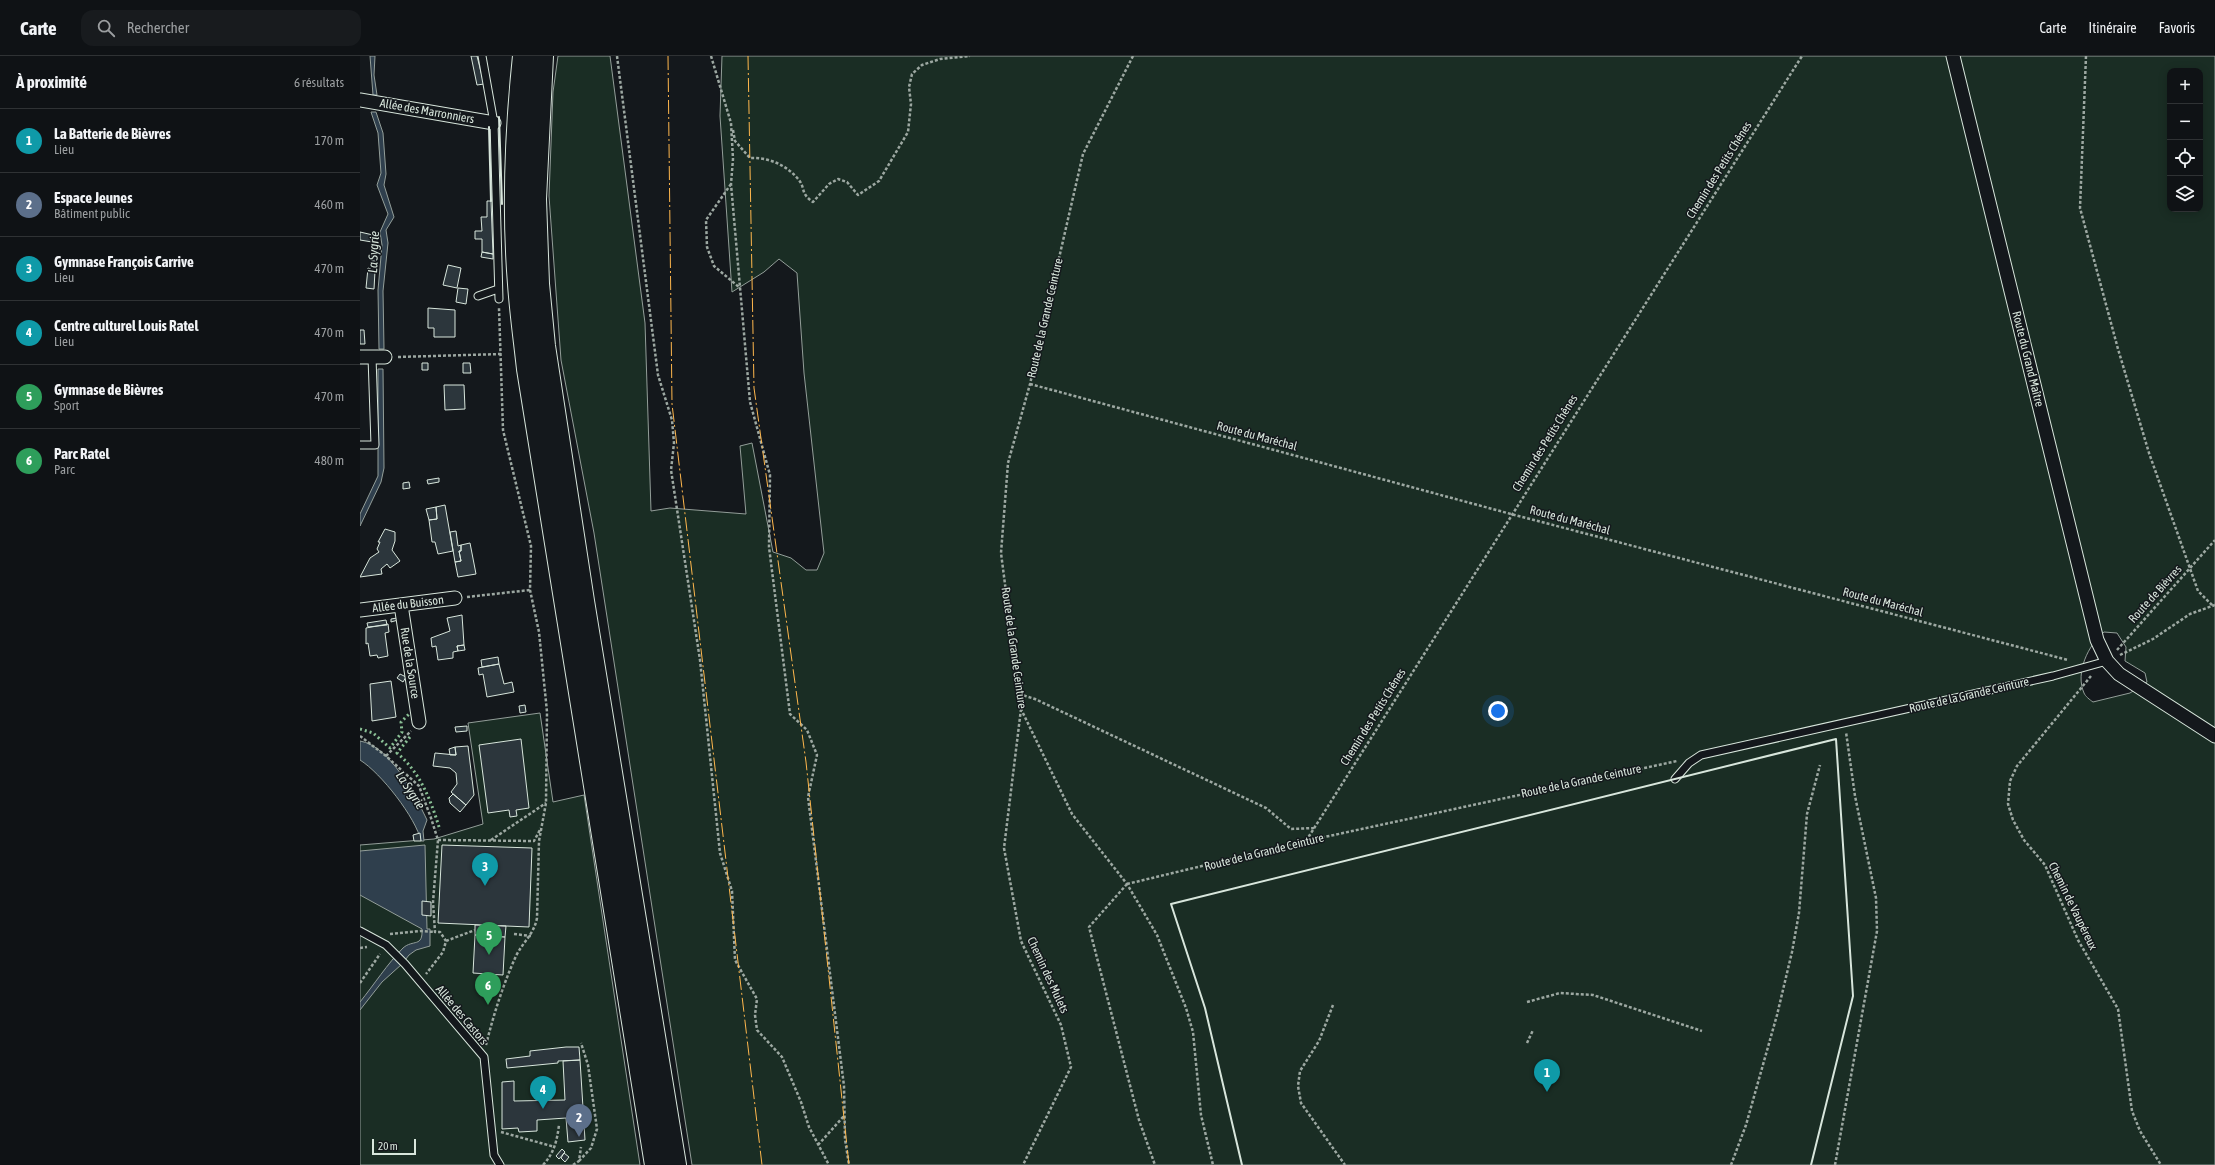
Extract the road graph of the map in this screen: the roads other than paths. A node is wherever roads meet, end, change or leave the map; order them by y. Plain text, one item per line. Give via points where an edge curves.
1 (482, 56) edge
2 (524, 56) edge
3 (542, 56) edge
4 (1953, 56) edge
5 (360, 100) edge
6 (494, 123) junction
7 (498, 289) junction
8 (478, 296) dead end
9 (499, 302) road end
10 (372, 357) edge
11 (360, 445) edge
12 (456, 598) road end
13 (401, 605) junction
14 (360, 610) edge
15 (2108, 661) junction
16 (419, 722) road end
17 (2215, 736) edge
18 (1675, 778) dead end
19 (360, 931) edge
20 (500, 1165) edge
21 (656, 1165) edge
22 (675, 1165) edge

1 - 6 lane
2 - 21 highway via 518,112 517,226 519,284 528,369
3 - 22 highway via 535,199 538,284 544,346
4 - 15 street, Route du Grand Maître via 2097,640
5 - 6 street, Allée des Marronniers
6 - 7 lane
7 - 8 lane
7 - 9 lane
10 - 11 lane via 375,445
12 - 13 street, Allée du Buisson
13 - 14 street, Allée du Buisson
13 - 16 street, Rue de la Source
15 - 17 street via 2119,674
15 - 18 lane, Route de la Grande Ceinture via 2053,676 1701,756 1689,763
19 - 20 lane, Allée des Castors via 386,945 405,964 484,1057 490,1129 494,1155

